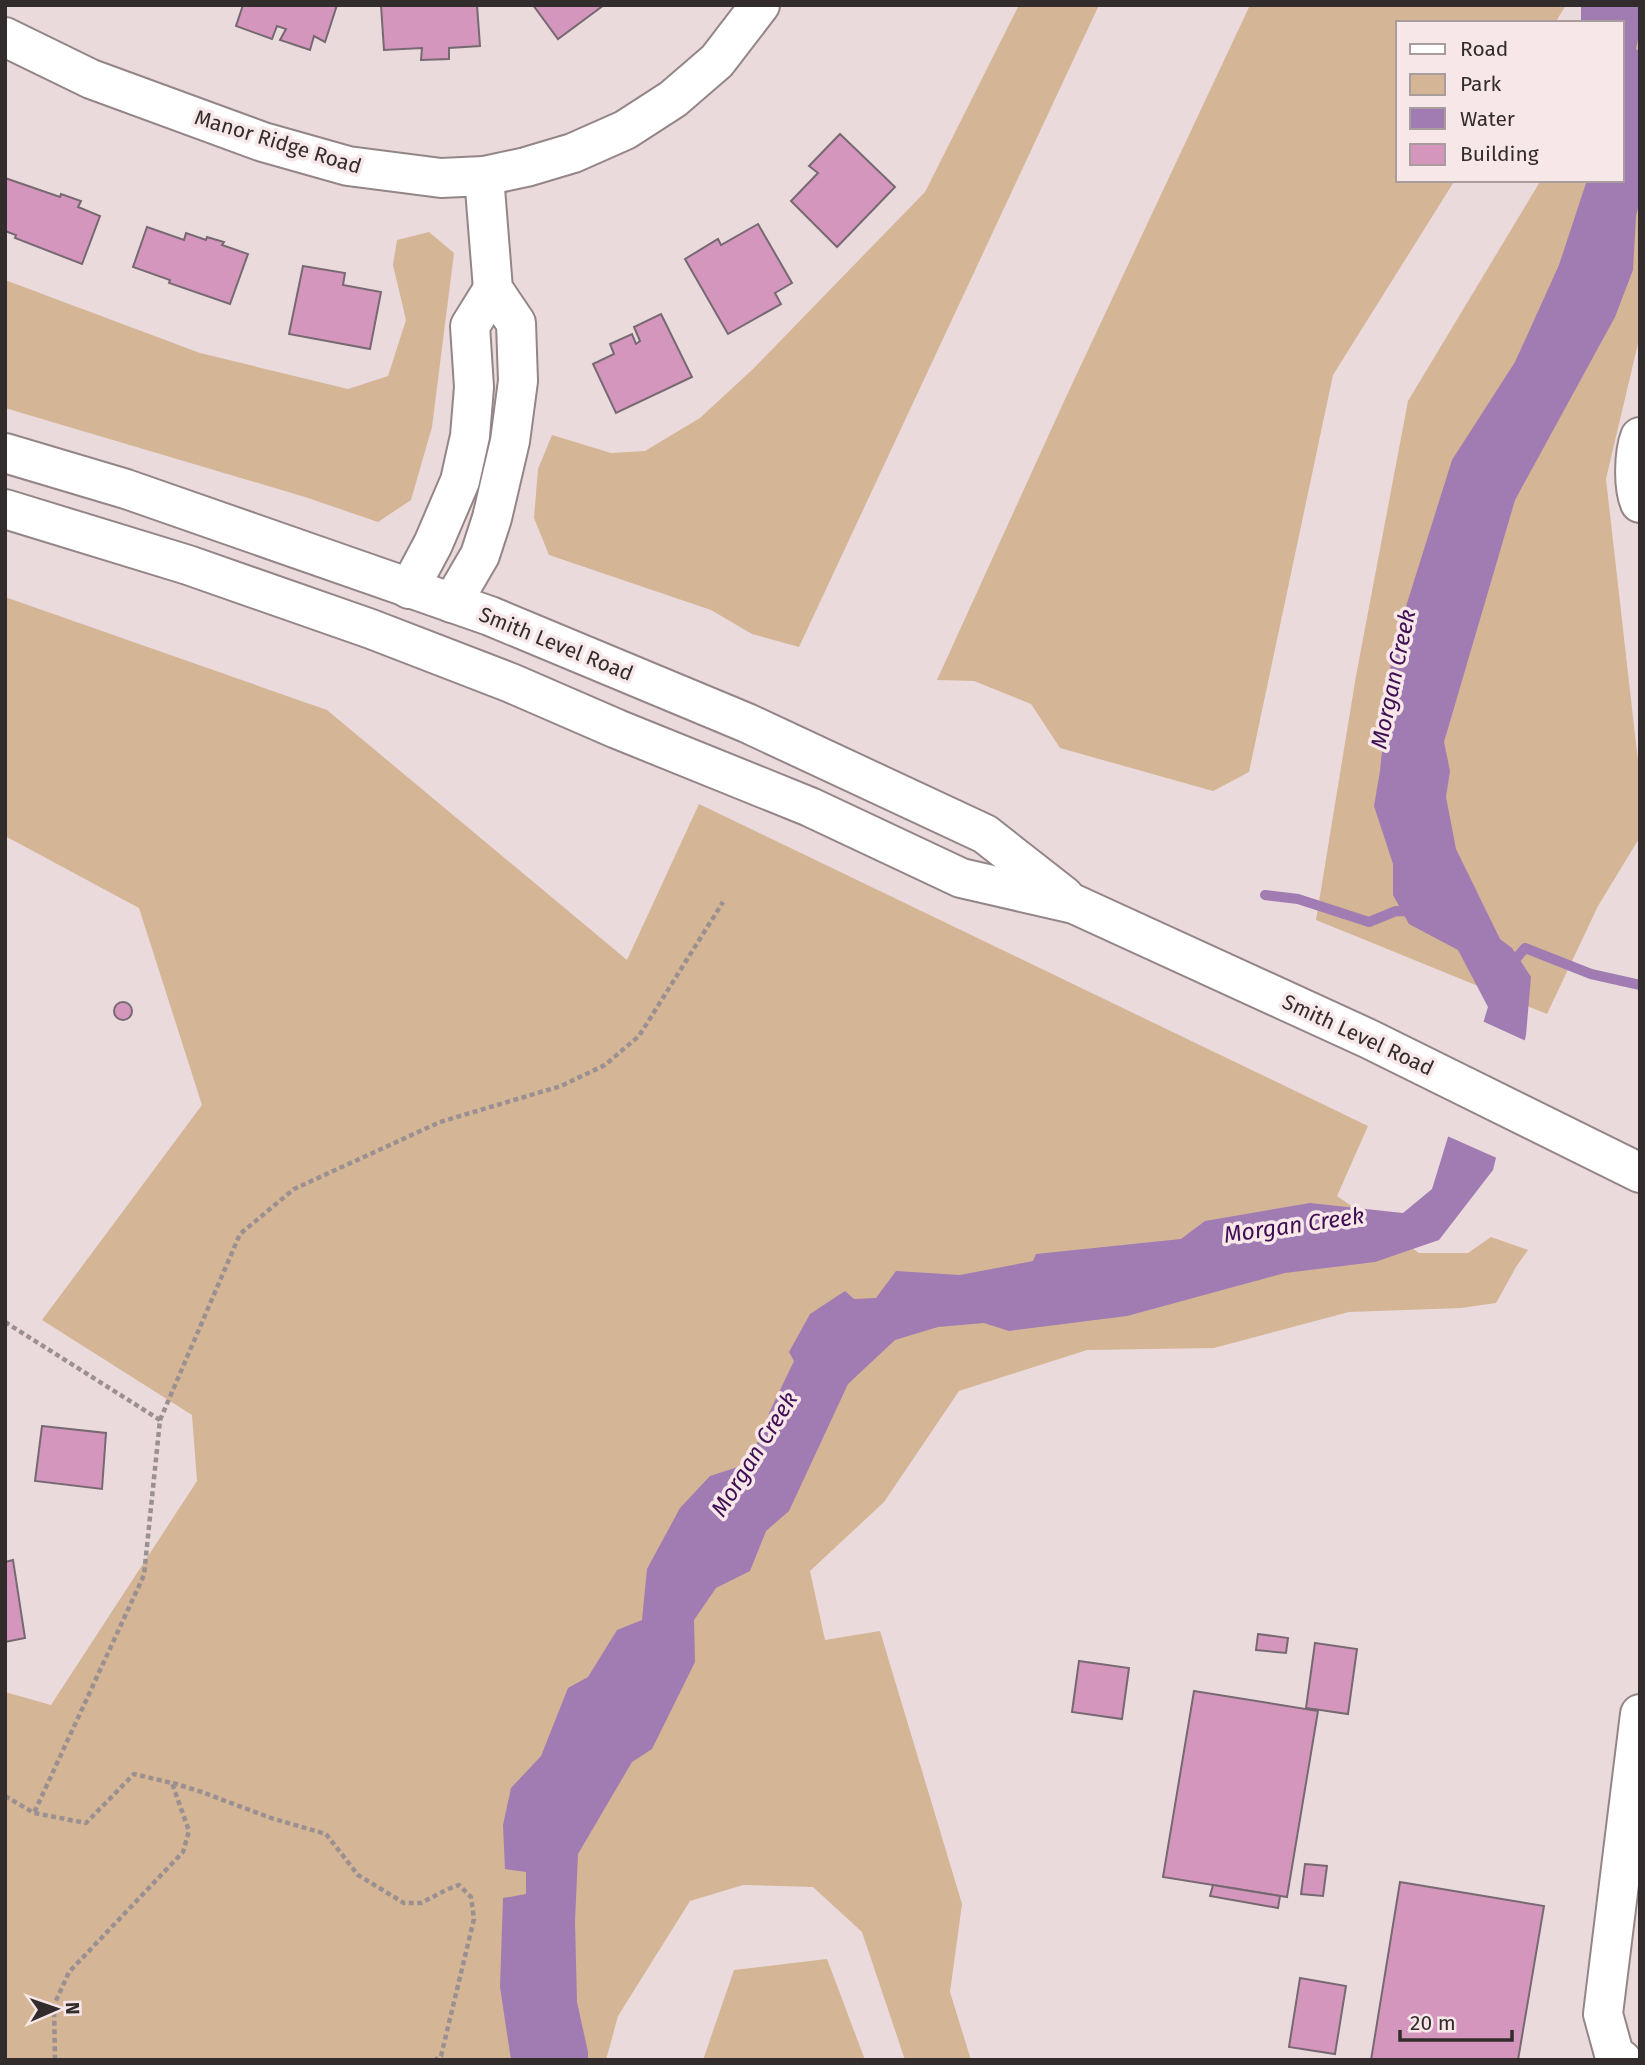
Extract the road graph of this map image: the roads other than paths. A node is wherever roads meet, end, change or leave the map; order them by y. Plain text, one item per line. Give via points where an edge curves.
1 (760, 5) edge
2 (5, 37) edge
3 (484, 176) junction
4 (493, 289) junction
5 (1640, 437) edge
6 (5, 453) edge
7 (5, 481) edge
8 (1640, 503) edge
9 (5, 509) edge
10 (410, 589) junction
11 (452, 603) junction
12 (1074, 904) junction
13 (1637, 1171) edge
14 (1640, 1714) edge
15 (1622, 2060) edge

1 - 3 main road, Manor Ridge Road via 717,61 673,99 625,130 573,153
2 - 3 main road, Manor Ridge Road via 91,79 263,142 380,171 441,178
3 - 4 main road
4 - 10 main road via 470,326 474,387 460,481
4 - 11 main road via 516,323 518,381 492,518 480,555
5 - 8 main road via 1636,479
6 - 10 main road, Smith Level Road via 126,489
7 - 11 main road via 414,615 435,618
9 - 12 main road, Smith Level Road via 188,565 485,673 810,807 961,878
10 - 11 main road, Smith Level Road
11 - 12 main road, Smith Level Road via 747,723 985,834
12 - 13 main road, Smith Level Road via 1369,1039
14 - 15 main road via 1603,2014 1614,2054

